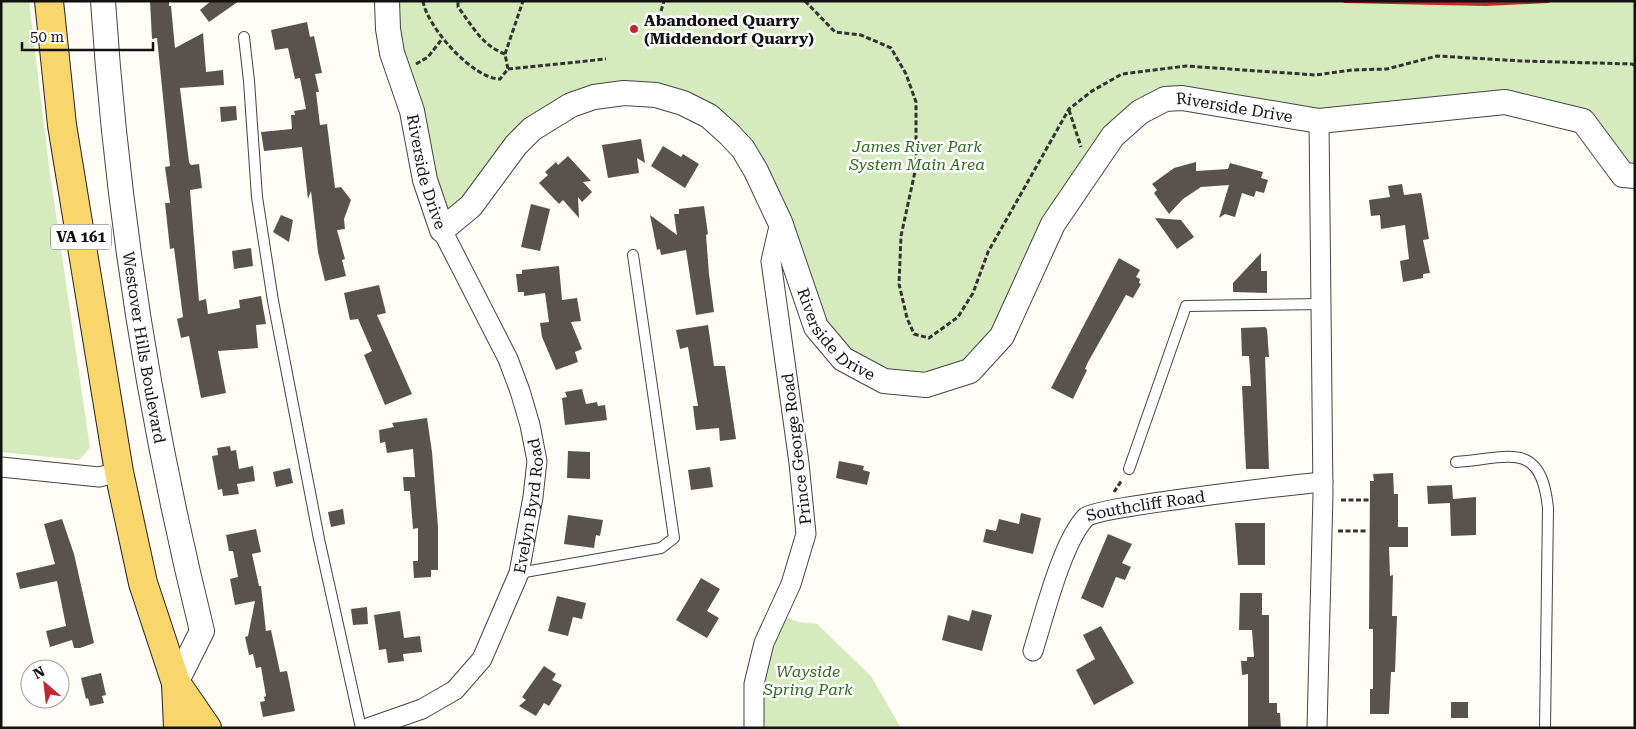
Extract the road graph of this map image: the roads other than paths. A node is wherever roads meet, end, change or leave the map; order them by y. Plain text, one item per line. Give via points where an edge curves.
1 (49, 1) edge
2 (103, 1) edge
3 (387, 1) edge
4 (244, 37) dead end
5 (1318, 121) junction
6 (1635, 176) edge
7 (780, 222) junction
8 (442, 230) junction
9 (633, 255) dead end
10 (1321, 304) junction
11 (1456, 462) dead end
12 (1, 467) edge
13 (1128, 469) dead end
14 (119, 472) junction
15 (1323, 482) junction
16 (519, 573) junction
17 (1033, 651) dead end
18 (176, 684) junction
19 (178, 728) edge
20 (207, 728) edge
21 (360, 728) edge
22 (368, 728) edge
23 (754, 728) edge
24 (1317, 728) edge
25 (1545, 728) edge

1 - 14 main road, Westover Hills Boulevard / VA 161 via 62,125
2 - 18 street, Westover Hills Boulevard via 114,134 142,330 176,525 202,631
3 - 8 street, Riverside Drive via 388,29 399,76 412,111 425,180
4 - 21 lane via 258,198 272,301
5 - 6 street, Riverside Drive via 1505,102 1583,121 1622,175
5 - 7 street, Riverside Drive via 1182,98 1165,100 1140,112 1114,136 1053,224 1002,336 970,372 926,385 884,381 843,359 816,327
5 - 10 street
7 - 8 street, Riverside Drive via 743,149 709,116 683,103 656,95 624,93 594,97 571,105 532,128 471,206
7 - 23 street, Prince George Road via 772,261 806,534 792,584 764,643 754,684
8 - 16 street, Evelyn Byrd Road via 508,358 530,425 537,461
9 - 16 lane via 674,538 661,548
10 - 13 lane via 1186,306
10 - 15 street
11 - 25 lane via 1527,459 1537,468 1545,484 1548,508
12 - 14 street via 99,477
14 - 18 main road, Westover Hills Boulevard / VA 161 via 143,583
15 - 17 street, Southcliff Road via 1088,515 1072,534
15 - 24 street
16 - 22 street, Evelyn Byrd Road via 482,659 455,690 422,709
18 - 19 main road, Westover Hills Boulevard / VA 161
18 - 20 main road, Westover Hills Boulevard / VA 161

